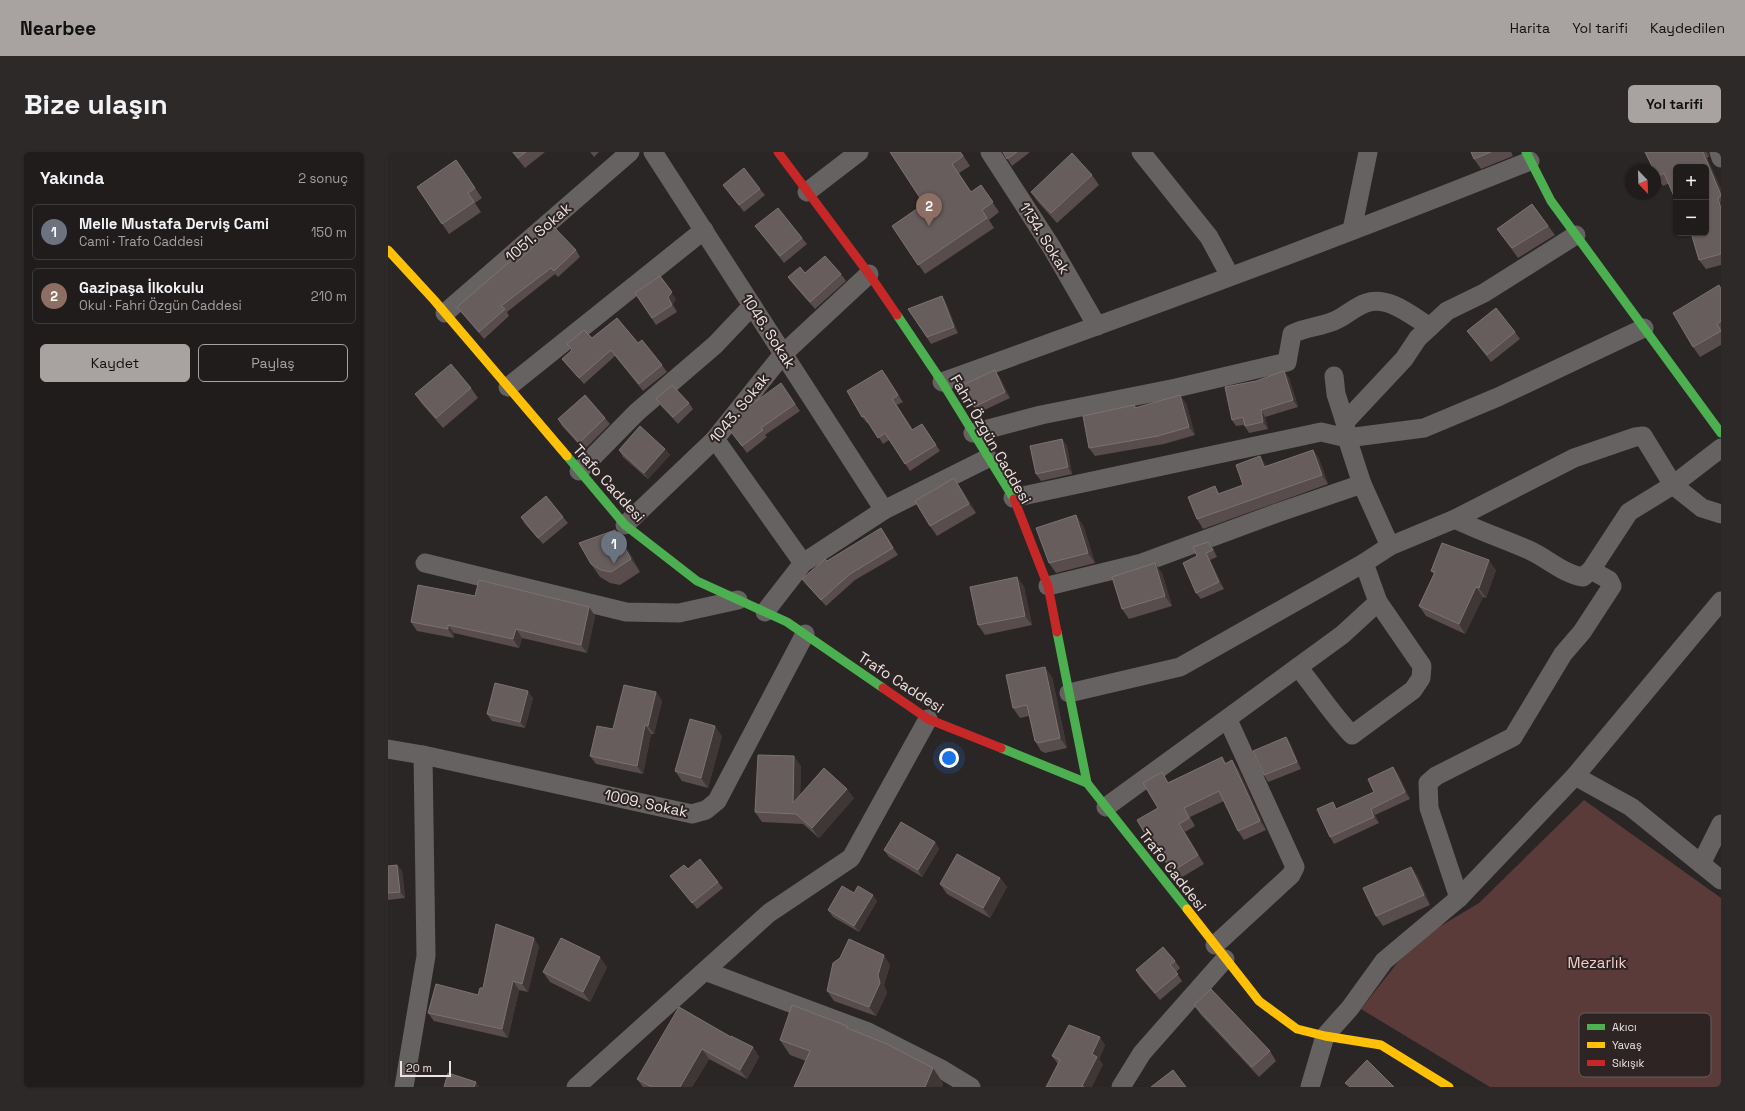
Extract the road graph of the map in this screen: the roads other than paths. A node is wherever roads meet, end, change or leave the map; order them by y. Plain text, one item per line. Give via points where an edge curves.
1 (630, 152) edge
2 (653, 152) edge
3 (778, 152) edge
4 (859, 152) edge
5 (990, 152) edge
6 (1141, 152) edge
7 (1368, 152) edge
8 (1719, 152) edge
9 (1528, 156) edge
10 (1721, 158) edge
11 (807, 192) junction
12 (704, 230) junction
13 (1352, 230) junction
14 (1576, 236) junction
15 (388, 250) edge
16 (869, 274) junction
17 (1230, 276) junction
18 (752, 306) junction
19 (445, 313) junction
20 (1097, 326) junction
21 (1430, 327) junction
22 (1644, 328) junction
23 (783, 354) junction
24 (1334, 376) dead end
25 (942, 382) junction
26 (508, 387) junction
27 (1346, 430) junction
28 (973, 432) junction
29 (1721, 434) edge
30 (715, 439) junction
31 (1721, 448) edge
32 (988, 458) junction
33 (579, 471) junction
34 (1362, 484) junction
35 (1673, 485) junction
36 (1013, 498) junction
37 (884, 510) junction
38 (1721, 514) edge
39 (1455, 519) junction
40 (625, 525) junction
41 (1390, 546) junction
42 (425, 563) dead end
43 (803, 563) junction
44 (1364, 563) junction
45 (1591, 570) junction
46 (1048, 586) junction
47 (738, 600) junction
48 (1721, 601) edge
49 (1378, 602) junction
50 (765, 612) junction
51 (805, 634) junction
52 (1298, 667) junction
53 (1070, 693) junction
54 (928, 719) junction
55 (1228, 720) junction
56 (388, 749) edge
57 (423, 755) junction
58 (1575, 776) junction
59 (1088, 783) junction
60 (1106, 806) junction
61 (1721, 824) edge
62 (1701, 864) junction
63 (1721, 880) edge
64 (1459, 898) junction
65 (1220, 952) junction
66 (705, 971) junction
67 (1325, 1036) junction
68 (583, 1085) edge
69 (404, 1087) edge
70 (971, 1087) edge
71 (1121, 1087) edge
72 (1310, 1087) edge
73 (1449, 1087) edge

1 - 19 street, 1051. Sokak
2 - 12 street, 1046. Sokak
3 - 11 street, Fahri Özgün Caddesi
4 - 11 street
5 - 20 street, 1134. Sokak via 1052,248
6 - 17 street via 1209,237
7 - 13 street
8 - 10 street
9 - 13 street
9 - 14 street via 1551,201
11 - 16 street, Fahri Özgün Caddesi
12 - 18 street, 1046. Sokak
12 - 26 street
13 - 17 street
14 - 21 street via 1484,293 1447,311
14 - 22 street
15 - 19 street, Trafo Caddesi
16 - 23 street, 1043. Sokak
16 - 25 street, Fahri Özgün Caddesi
17 - 20 street
18 - 23 street, 1046. Sokak
18 - 33 street via 716,345 637,412
19 - 26 street, Trafo Caddesi
20 - 25 street
21 - 27 street via 1418,338
21 - 28 street via 1398,307 1382,302 1367,302 1334,321 1292,334 1287,362
22 - 27 street via 1498,397 1424,428
22 - 29 street
23 - 30 street, 1043. Sokak
23 - 37 street, 1046. Sokak
24 - 27 street
25 - 28 street, Fahri Özgün Caddesi
26 - 33 street, Trafo Caddesi
27 - 34 street
27 - 36 street via 1322,432
28 - 32 street, Fahri Özgün Caddesi
30 - 40 street, 1043. Sokak
30 - 43 street
31 - 35 street
32 - 36 street, Fahri Özgün Caddesi
32 - 37 street
33 - 40 street, Trafo Caddesi
34 - 41 street
34 - 46 street via 1142,563
35 - 38 street via 1702,508
35 - 39 street via 1643,436 1635,437 1574,458
35 - 45 street via 1629,512
36 - 46 street, Fahri Özgün Caddesi
37 - 43 street
39 - 41 street
39 - 45 street via 1529,550 1574,575 1583,577
40 - 47 street, Trafo Caddesi via 697,581
41 - 44 street
42 - 47 street via 626,612 679,613
43 - 50 street
44 - 49 street
44 - 53 street via 1180,667
45 - 64 street via 1609,580 1612,586 1582,632 1563,654 1513,737 1436,776 1428,783 1430,808
46 - 53 street, Fahri Özgün Caddesi
47 - 50 street, Trafo Caddesi
48 - 58 street
49 - 52 street via 1342,635
49 - 52 street via 1422,666 1421,678 1413,690 1352,735
50 - 51 street, Trafo Caddesi
51 - 54 street, Trafo Caddesi
51 - 57 street, 1009. Sokak via 717,800 706,810 692,814
52 - 55 street
53 - 59 street, Fahri Özgün Caddesi
54 - 59 street, Trafo Caddesi
54 - 66 street via 851,858 770,913
55 - 60 street
55 - 65 street via 1295,867 1291,875
56 - 57 street, 1009. Sokak
57 - 69 street via 426,956
58 - 62 street via 1631,807
58 - 64 street
59 - 60 street, Trafo Caddesi
60 - 65 street, Trafo Caddesi
61 - 62 street
62 - 63 street
64 - 67 street via 1384,961 1350,1008
65 - 67 street, Trafo Caddesi via 1259,1001 1297,1028
65 - 71 street via 1142,1053
66 - 68 street
66 - 70 street via 868,1032
67 - 72 street
67 - 73 street, Trafo Caddesi via 1381,1045

